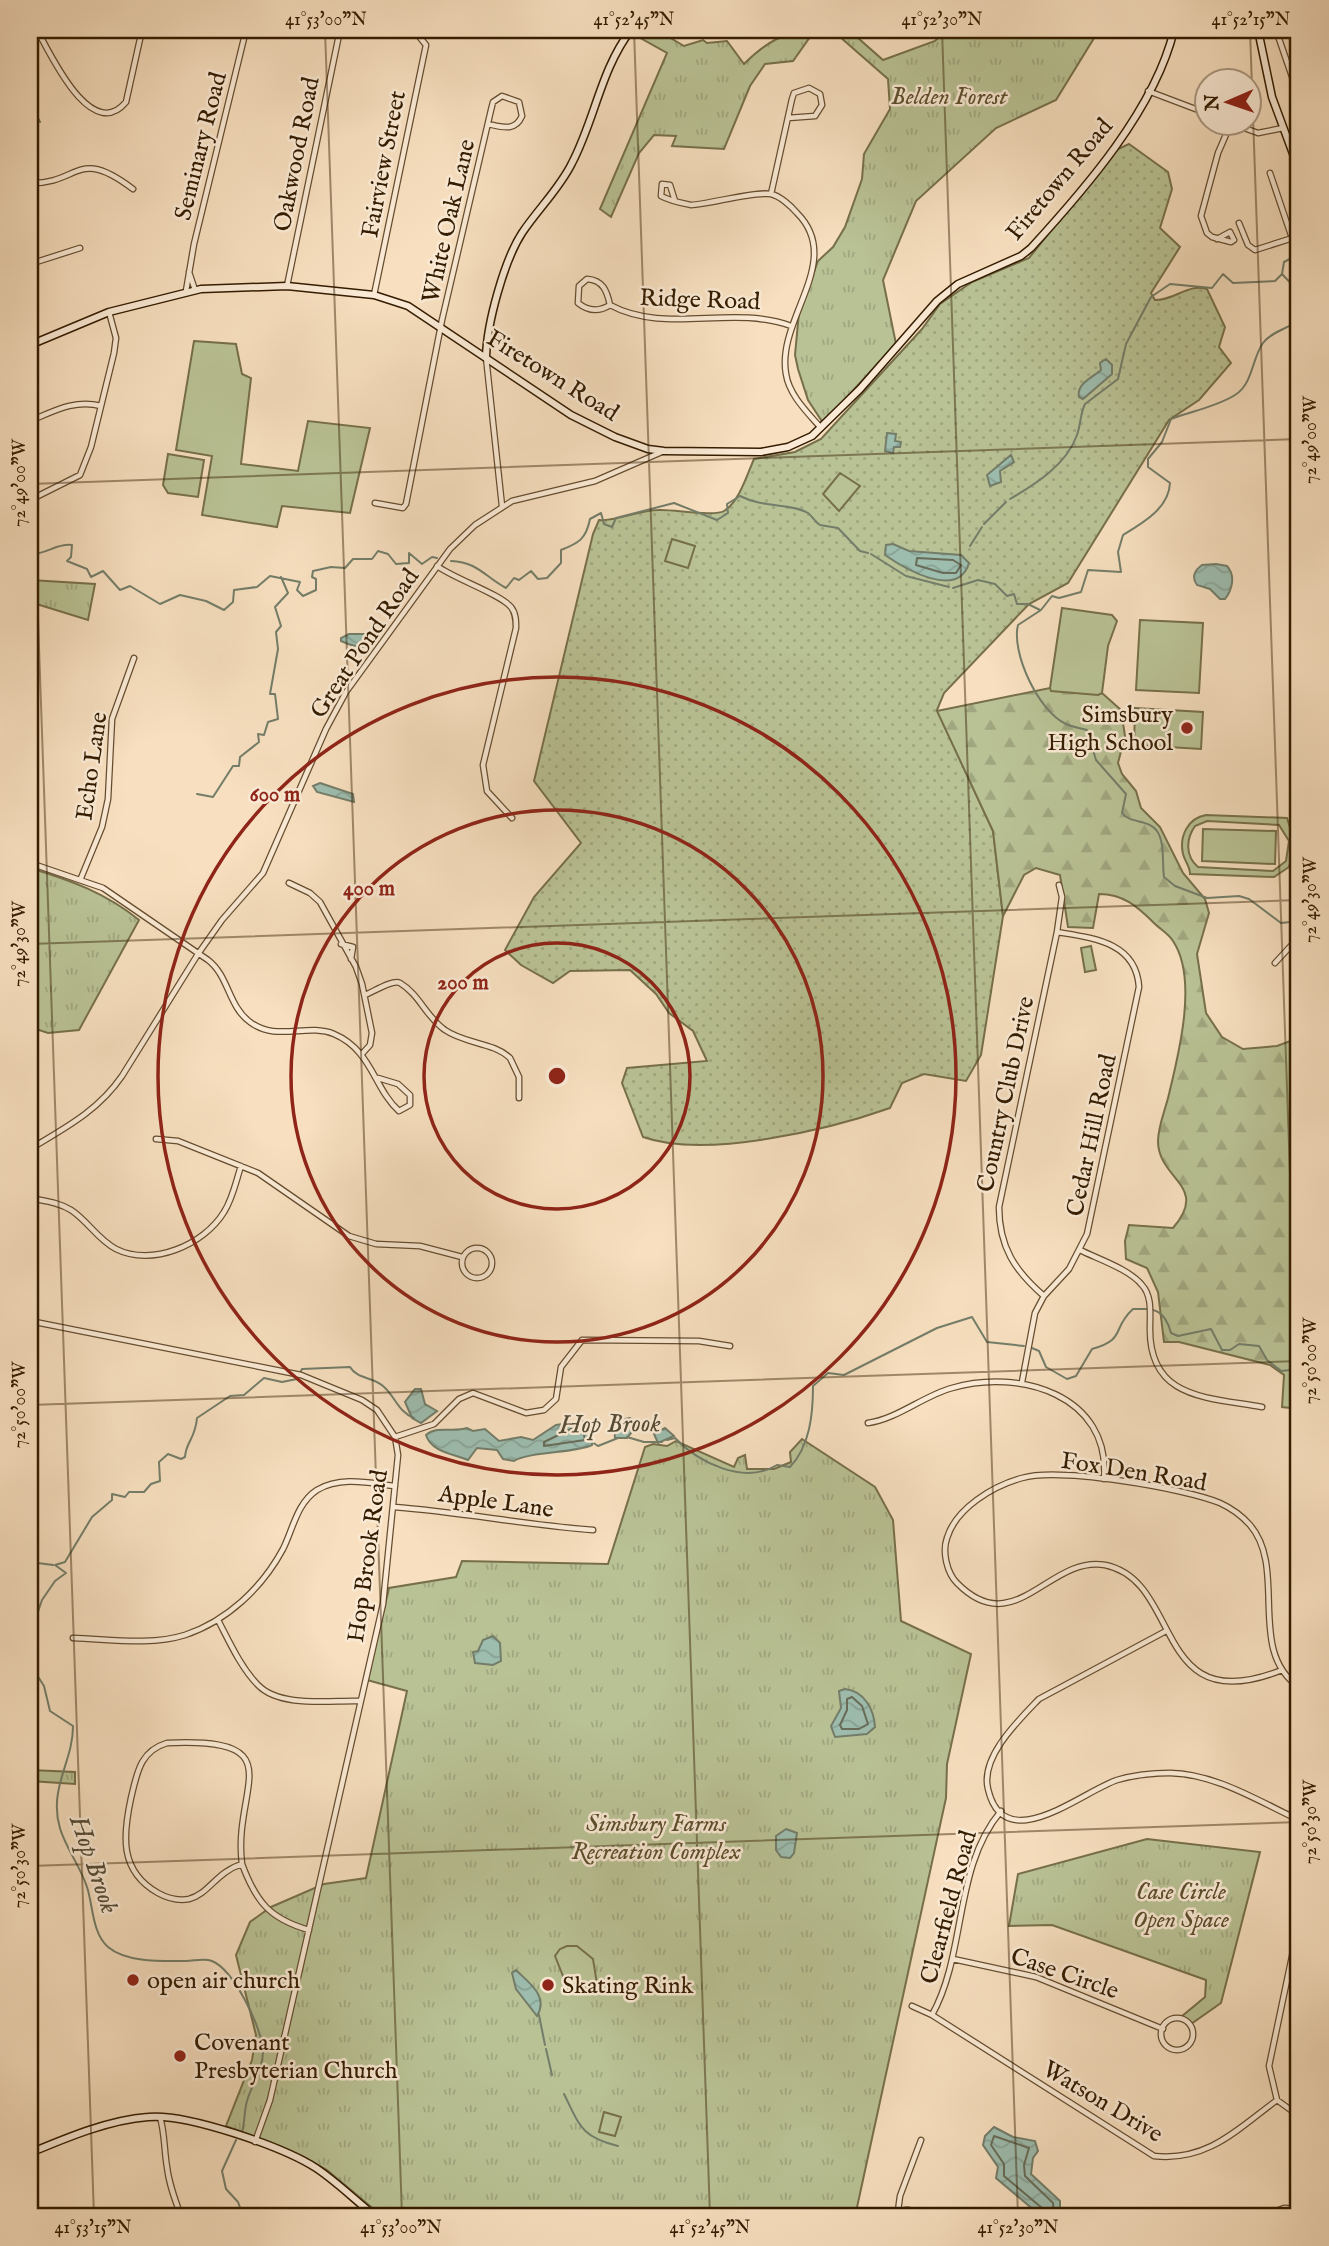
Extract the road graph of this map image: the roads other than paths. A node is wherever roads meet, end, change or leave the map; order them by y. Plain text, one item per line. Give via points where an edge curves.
1 (37, 30) edge
2 (142, 30) edge
3 (246, 30) edge
4 (340, 30) edge
5 (390, 30) edge
6 (631, 30) edge
7 (1174, 30) edge
8 (1258, 30) edge
9 (1276, 30) edge
10 (1148, 91) junction
11 (1192, 108) edge
12 (788, 118) junction
13 (488, 124) junction
14 (1299, 125) edge
15 (1283, 128) junction
16 (1262, 132) edge
17 (1225, 136) edge
18 (1299, 167) edge
19 (1270, 173) dead end
20 (30, 183) edge
21 (133, 189) dead end
22 (771, 194) junction
23 (676, 201) dead end
24 (1239, 223) dead end
25 (1299, 236) edge
26 (1292, 238) junction
27 (1217, 239) dead end
28 (80, 248) dead end
29 (30, 264) edge
30 (189, 272) junction
31 (287, 286) junction
32 (195, 290) junction
33 (186, 291) junction
34 (374, 295) junction
35 (610, 305) junction
36 (109, 312) junction
37 (791, 326) junction
38 (442, 328) junction
39 (30, 345) edge
40 (486, 356) junction
41 (102, 406) junction
42 (30, 421) edge
43 (821, 429) junction
44 (664, 451) junction
45 (30, 500) edge
46 (374, 503) dead end
47 (502, 506) junction
48 (437, 566) junction
49 (134, 658) dead end
50 (30, 671) edge
51 (30, 681) edge
52 (512, 818) dead end
53 (30, 863) edge
54 (81, 878) junction
55 (289, 883) dead end
56 (1059, 885) dead end
57 (1057, 932) junction
58 (1299, 937) edge
59 (198, 954) junction
60 (1275, 963) dead end
61 (365, 995) junction
62 (361, 1055) junction
63 (378, 1078) junction
64 (519, 1098) dead end
65 (156, 1139) dead end
66 (30, 1149) edge
67 (242, 1166) junction
68 (30, 1198) edge
69 (1080, 1250) junction
70 (462, 1257) junction
71 (1044, 1296) junction
72 (30, 1321) edge
73 (730, 1346) dead end
74 (1022, 1382) junction
75 (1262, 1406) dead end
76 (868, 1423) dead end
77 (396, 1437) junction
78 (1104, 1479) junction
79 (395, 1486) junction
80 (394, 1507) junction
81 (593, 1530) dead end
82 (218, 1620) junction
83 (1166, 1631) junction
84 (73, 1638) dead end
85 (1282, 1670) junction
86 (1299, 1687) edge
87 (359, 1700) junction
88 (1001, 1811) junction
89 (1299, 1820) edge
90 (242, 1864) junction
91 (1299, 1923) edge
92 (309, 1930) junction
93 (953, 1959) junction
94 (912, 2006) dead end
95 (932, 2015) junction
96 (1163, 2029) junction
97 (1277, 2100) junction
98 (1299, 2116) edge
99 (160, 2117) junction
100 (172, 2118) junction
101 (165, 2127) junction
102 (920, 2140) dead end
103 (255, 2143) junction
104 (30, 2153) edge
105 (1299, 2209) edge
106 (898, 2211) junction
107 (181, 2216) edge
108 (375, 2216) edge
109 (870, 2216) edge
110 (948, 2216) edge
111 (1264, 2216) edge

1 - 2 street via 74,93 89,108 108,112 119,110 126,102
3 - 30 street, Seminary Road
4 - 31 street, Oakwood Road
5 - 34 street, Fairview Street via 424,39 424,56
6 - 40 street via 608,68 572,163 521,235 511,257
7 - 10 street, Firetown Road
8 - 15 street
9 - 14 street via 1298,94
10 - 11 street
10 - 43 street, Firetown Road via 1121,138 1031,248 942,296
12 - 12 street via 794,93 800,89 809,88 822,96 815,117
12 - 22 street
13 - 13 street, White Oak Lane via 497,98 510,97 521,105 522,116 515,125
13 - 38 street, White Oak Lane
15 - 16 street
15 - 18 street
17 - 27 street via 1201,216 1207,233
19 - 26 street
20 - 21 street via 88,168 112,173
22 - 23 street via 694,205
22 - 37 street via 799,214 814,239 816,257
24 - 26 street via 1255,250
25 - 26 street
28 - 29 street
30 - 32 street
30 - 33 street, Seminary Road
31 - 32 street, Firetown Road
31 - 34 street, Firetown Road
32 - 33 street, Firetown Road
33 - 36 street, Firetown Road
34 - 38 street, Firetown Road via 408,306
35 - 35 street, Ridge Road via 602,284 587,279 579,286 578,303 585,308 599,310
35 - 37 street, Ridge Road via 636,317 673,320 738,315
36 - 39 street, Firetown Road
36 - 41 street via 116,338
37 - 43 street via 785,344 786,376
38 - 40 street, Firetown Road
38 - 46 street, White Oak Lane via 406,504 403,508
40 - 44 street, Firetown Road via 588,425
40 - 47 street
41 - 42 street via 71,404
41 - 45 street via 80,475
43 - 44 street, Firetown Road via 796,444 761,452
44 - 47 street, Great Pond Road via 595,481
47 - 48 street, Great Pond Road via 460,538
48 - 52 street via 505,603 515,617 483,765 487,791
48 - 59 street, Great Pond Road via 340,704 262,873
49 - 54 street, Echo Lane via 111,719 108,799 102,827
50 - 51 street
53 - 54 street
54 - 59 street via 123,900
55 - 61 street via 320,902
56 - 57 street, Country Club Drive via 1062,897
57 - 69 street, Cedar Hill Road via 1117,947 1132,962 1138,979 1092,1216
57 - 71 street, Country Club Drive via 999,1208 1001,1233 1012,1264
58 - 60 street
59 - 62 street via 216,966 237,1008 253,1025 276,1032 327,1032 344,1039
59 - 66 street, Great Pond Road via 109,1094 84,1117
61 - 62 street via 372,1033
61 - 64 street via 401,983 444,1029 510,1058 519,1077
62 - 63 street
63 - 63 street via 389,1102 399,1111 405,1110 410,1101 406,1091
65 - 67 street via 178,1141
67 - 68 street via 224,1212 206,1232 179,1248 148,1255 114,1248 71,1211
67 - 70 street via 268,1178 349,1236
69 - 71 street, Cedar Hill Road
69 - 75 street via 1135,1279 1149,1297 1151,1352 1159,1373 1169,1382 1199,1395
70 - 70 street via 468,1275 477,1278 489,1271 491,1257 482,1249 468,1250
71 - 74 street, Cedar Hill Road via 1031,1326
72 - 77 street, Hop Brook Road via 299,1374 362,1400 377,1410
73 - 77 street via 699,1340 582,1340 561,1367 556,1399 544,1410 526,1413 473,1393 459,1399 434,1424
74 - 76 street via 954,1387
74 - 78 street via 1043,1388 1084,1415 1102,1446
77 - 79 street, Hop Brook Road
78 - 83 street, Fox Den Road via 1058,1474 1022,1478 974,1503 953,1522 945,1541 950,1574 969,1595 992,1604 1020,1600 1078,1568 1103,1565 1135,1580
78 - 85 street, Fox Den Road via 1218,1502 1252,1527 1263,1553 1273,1645
79 - 80 street, Hop Brook Road
79 - 82 street via 350,1481 329,1485 310,1496 268,1572
80 - 81 street, Apple Lane
80 - 87 street, Hop Brook Road via 383,1604
82 - 84 street via 184,1635 154,1639
82 - 87 street via 264,1690 291,1699
83 - 85 street, Fox Den Road via 1188,1665 1220,1680 1255,1681
83 - 88 street via 1039,1699 1009,1733 990,1765 987,1787
85 - 86 street, Fox Den Road
87 - 92 street, Hop Brook Road
88 - 89 street via 1019,1820 1036,1820 1117,1780 1173,1773 1220,1784
88 - 93 street, Clearfield Road via 980,1842
90 - 90 street via 241,1834 252,1774 246,1759 217,1744 167,1742 153,1748 138,1768 124,1829 125,1849 136,1875 164,1896 189,1899 204,1892 220,1874
90 - 92 street via 277,1919
91 - 97 street via 1269,2066
92 - 103 street, Hop Brook Road via 270,2100
93 - 95 street, Clearfield Road via 946,1990
93 - 96 street, Case Circle via 1036,1977
94 - 95 street, Watson Drive
95 - 97 street, Watson Drive via 1154,2156 1174,2158 1205,2151
96 - 96 street, Case Circle via 1162,2039 1169,2048 1179,2050 1192,2041 1193,2031 1183,2020 1169,2021
97 - 98 street
99 - 100 street
99 - 101 street
99 - 104 street via 103,2127
100 - 101 street
100 - 103 street via 214,2126
101 - 107 street via 167,2169
102 - 106 street
103 - 108 street via 317,2169
105 - 111 street via 1284,2208
106 - 109 street
106 - 110 street

